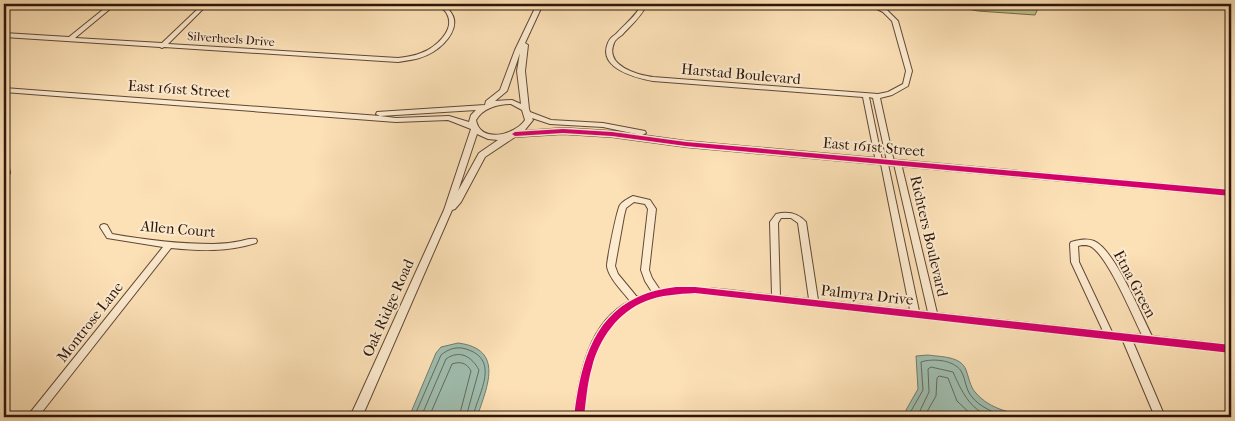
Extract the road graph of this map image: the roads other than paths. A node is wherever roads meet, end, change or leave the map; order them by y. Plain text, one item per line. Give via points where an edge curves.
1 (9, 4) edge
2 (112, 4) edge
3 (206, 4) edge
4 (438, 4) edge
5 (540, 4) edge
6 (644, 4) edge
7 (870, 4) edge
8 (4, 8) edge
9 (528, 30) junction
10 (4, 35) edge
11 (69, 40) junction
12 (162, 46) junction
13 (4, 90) edge
14 (866, 96) junction
15 (876, 96) junction
16 (485, 106) junction
17 (527, 111) junction
18 (352, 116) junction
19 (474, 127) junction
20 (514, 134) junction
21 (686, 144) junction
22 (888, 162) junction
23 (4, 164) edge
24 (4, 176) edge
25 (1231, 193) edge
26 (448, 210) junction
27 (104, 227) dead end
28 (253, 241) dead end
29 (170, 244) junction
30 (658, 292) junction
31 (776, 298) junction
32 (636, 302) junction
33 (814, 303) junction
34 (915, 314) junction
35 (933, 316) junction
36 (1109, 335) junction
37 (1126, 337) junction
38 (1149, 340) junction
39 (1231, 348) edge
40 (32, 417) edge
41 (356, 417) edge
42 (579, 417) edge
43 (1160, 417) edge

1 - 8 street
2 - 11 street
3 - 12 street
4 - 12 street, Silverheels Drive via 452,16 448,33 427,53 398,60
5 - 9 street
6 - 14 street, Harstad Boulevard via 640,13 609,47 618,66 634,75
7 - 15 street, Harstad Boulevard via 885,11 895,21 910,71 906,85
9 - 16 street via 503,91
9 - 17 street via 521,71
10 - 11 street, Silverheels Drive
11 - 12 street, Silverheels Drive
13 - 18 street, East 161st Street
14 - 15 street, Harstad Boulevard
14 - 22 street
15 - 22 street
16 - 17 street via 512,102
16 - 18 street, East 161st Street
16 - 19 street via 475,115
17 - 20 street via 526,125
17 - 21 street, East 161st Street via 550,122 603,124
18 - 19 street, East 161st Street via 396,120 449,118
19 - 20 street via 494,137
19 - 26 street, Oak Ridge Road
20 - 21 street, East 161st Street via 563,131
20 - 26 street, Oak Ridge Road via 482,155 458,200
21 - 22 street, East 161st Street
22 - 25 street, East 161st Street
22 - 34 street, Richters Boulevard
22 - 35 street, Richters Boulevard
23 - 24 street
26 - 41 street, Oak Ridge Road
27 - 29 street, Allen Court via 110,236
28 - 29 street, Allen Court via 229,247
29 - 40 street, Montrose Lane
30 - 31 street, Palmyra Drive via 695,290
30 - 32 street, Palmyra Drive
30 - 32 street via 645,270 652,209 647,202 633,199 623,207 620,216 611,266
31 - 33 street, Palmyra Drive
31 - 33 street via 774,222 785,215 802,222
32 - 42 street, Palmyra Drive via 614,317 589,361
33 - 34 street, Palmyra Drive
34 - 35 street, Palmyra Drive
35 - 36 street, Palmyra Drive
36 - 37 street, Palmyra Drive
36 - 38 street, Etna Green via 1075,262 1074,244 1085,241 1096,246 1105,256
37 - 38 street, Palmyra Drive
37 - 43 street
38 - 39 street, Palmyra Drive

